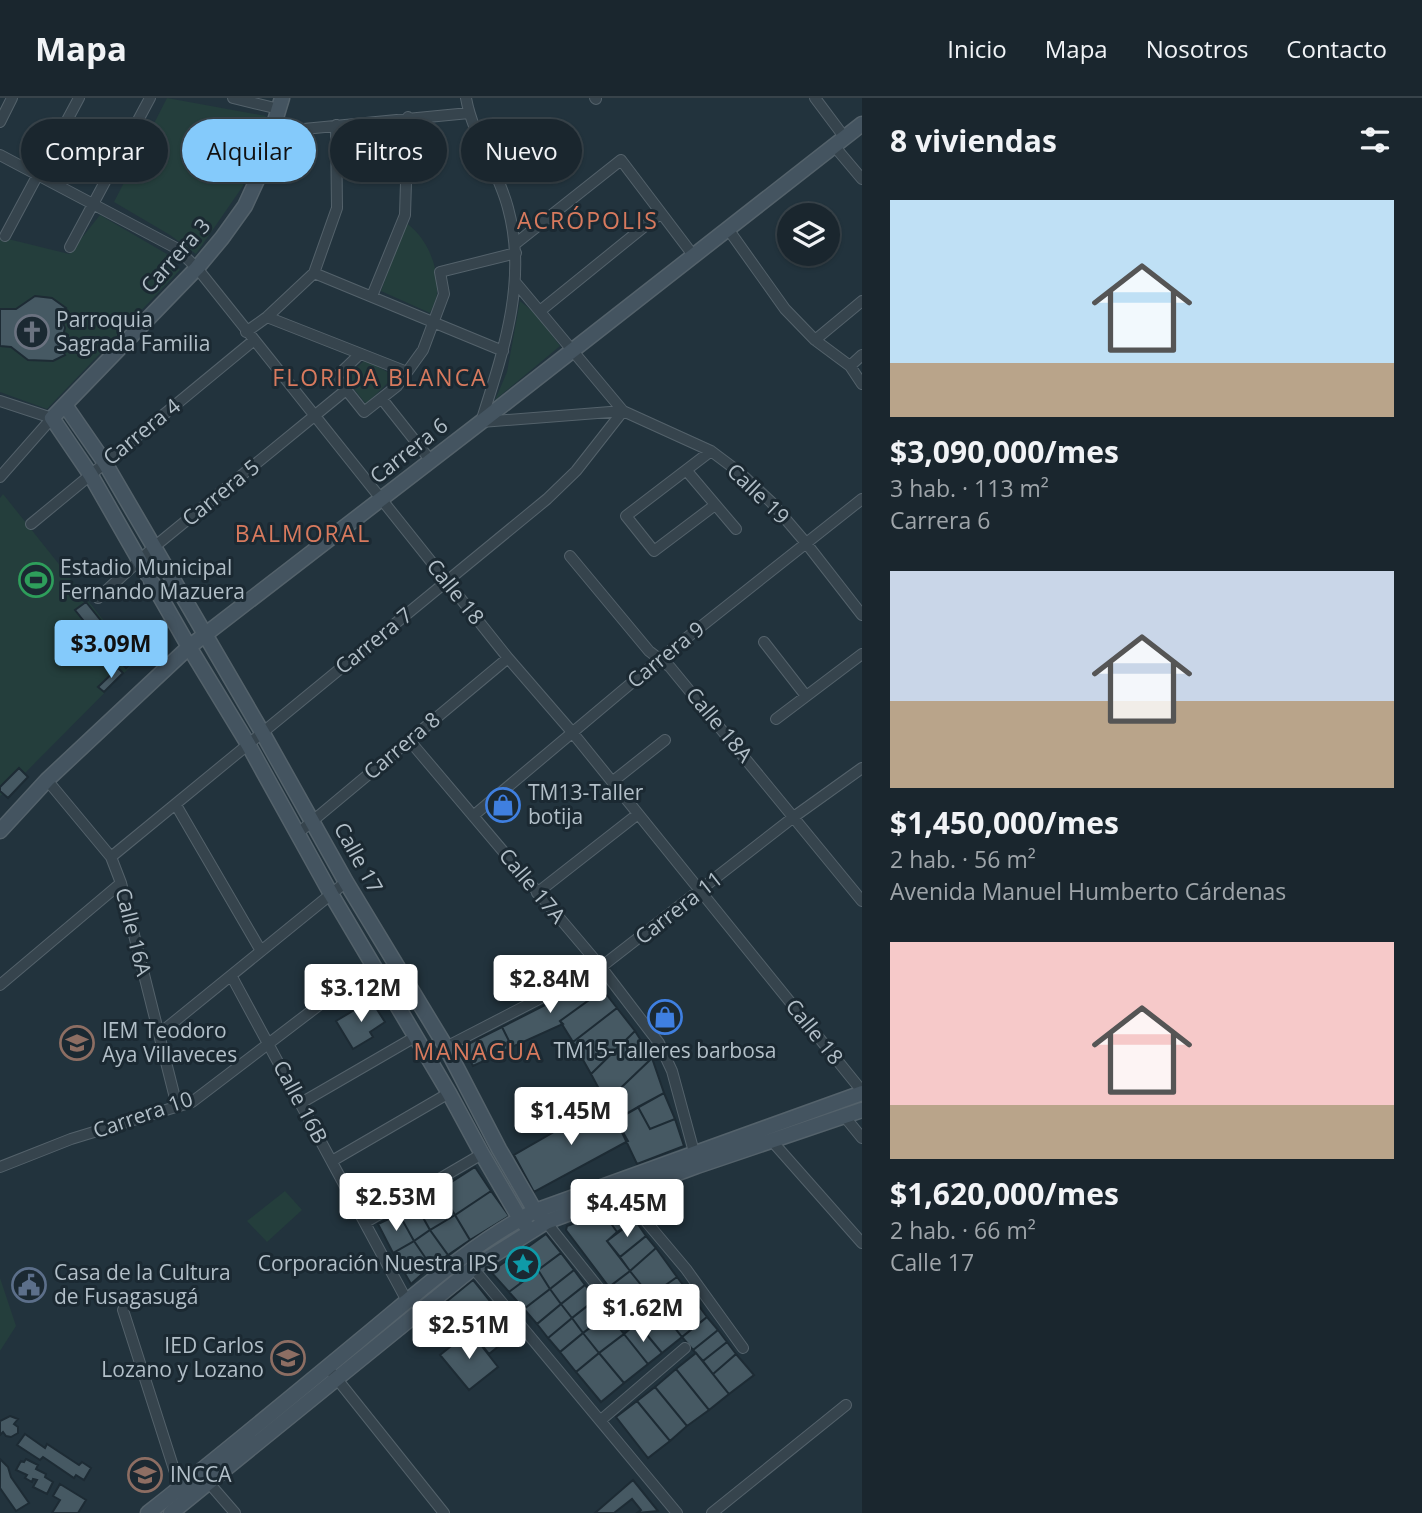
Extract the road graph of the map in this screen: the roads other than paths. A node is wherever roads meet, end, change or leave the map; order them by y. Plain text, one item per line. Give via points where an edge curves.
1 (12, 98) edge
2 (79, 98) edge
3 (150, 98) edge
4 (233, 98) edge
5 (466, 98) edge
6 (815, 98) edge
7 (281, 103) edge
8 (469, 113) junction
9 (408, 117) junction
10 (68, 119) edge
11 (390, 119) edge
12 (0, 122) edge
13 (862, 124) edge
14 (840, 143) junction
15 (0, 155) edge
16 (21, 166) edge
17 (862, 179) edge
18 (34, 182) edge
19 (53, 182) edge
20 (256, 182) edge
21 (337, 182) edge
22 (95, 205) junction
23 (661, 213) junction
24 (728, 229) junction
25 (5, 236) dead end
26 (71, 247) dead end
27 (516, 249) junction
28 (693, 255) junction
29 (197, 268) junction
30 (314, 273) junction
31 (516, 283) junction
32 (372, 296) junction
33 (862, 301) edge
34 (540, 311) junction
35 (267, 317) junction
36 (434, 322) junction
37 (250, 337) junction
38 (815, 340) junction
39 (503, 351) junction
40 (572, 351) junction
41 (360, 354) junction
42 (862, 355) edge
43 (850, 366) junction
44 (407, 372) junction
45 (862, 384) edge
46 (346, 390) junction
47 (382, 399) junction
48 (0, 401) edge
49 (65, 405) junction
50 (623, 411) junction
51 (314, 416) junction
52 (52, 418) junction
53 (481, 422) junction
54 (711, 451) junction
55 (431, 461) junction
56 (105, 463) junction
57 (685, 470) junction
58 (90, 474) junction
59 (0, 477) edge
60 (381, 499) junction
61 (862, 499) edge
62 (715, 506) junction
63 (31, 524) dead end
64 (736, 529) dead end
65 (806, 542) junction
66 (154, 547) junction
67 (570, 556) dead end
68 (140, 560) junction
69 (447, 582) junction
70 (98, 598) dead end
71 (862, 615) edge
72 (204, 635) junction
73 (764, 642) dead end
74 (189, 647) junction
75 (862, 654) edge
76 (508, 658) junction
77 (660, 659) junction
78 (806, 696) junction
79 (776, 719) dead end
80 (262, 732) junction
81 (572, 732) junction
82 (409, 740) junction
83 (665, 740) dead end
84 (248, 744) junction
85 (862, 768) edge
86 (47, 780) junction
87 (612, 782) junction
88 (176, 805) junction
89 (638, 814) junction
90 (473, 816) junction
91 (794, 816) junction
92 (313, 821) junction
93 (0, 831) edge
94 (296, 834) junction
95 (111, 857) junction
96 (346, 882) junction
97 (121, 883) junction
98 (537, 892) junction
99 (700, 892) junction
100 (331, 894) junction
101 (862, 901) edge
102 (261, 951) junction
103 (373, 964) junction
104 (601, 967) junction
105 (232, 977) junction
106 (0, 985) edge
107 (159, 1034) junction
108 (415, 1037) junction
109 (269, 1042) junction
110 (446, 1047) junction
111 (862, 1092) edge
112 (449, 1093) junction
113 (301, 1103) junction
114 (177, 1106) junction
115 (862, 1110) edge
116 (844, 1116) junction
117 (862, 1138) edge
118 (771, 1140) junction
119 (694, 1152) junction
120 (482, 1154) junction
121 (332, 1161) junction
122 (0, 1167) edge
123 (623, 1194) junction
124 (536, 1211) junction
125 (520, 1219) junction
126 (366, 1222) junction
127 (546, 1222) junction
128 (530, 1230) junction
129 (862, 1243) edge
130 (473, 1268) junction
131 (407, 1301) junction
132 (123, 1310) dead end
133 (626, 1322) dead end
134 (685, 1348) dead end
135 (743, 1348) dead end
136 (332, 1372) junction
137 (846, 1405) dead end
138 (601, 1420) junction
139 (209, 1483) junction
140 (180, 1488) junction
141 (148, 1513) edge
142 (171, 1513) edge
143 (235, 1513) edge
144 (444, 1513) edge
145 (677, 1513) edge
146 (712, 1513) edge

1 - 12 street
2 - 10 street
3 - 22 street
4 - 7 street
5 - 8 street
6 - 14 street
8 - 9 street
8 - 27 street via 508,206
9 - 11 street
9 - 32 street via 405,215
13 - 14 street, Carrera 6
14 - 17 street
14 - 24 street, Carrera 6
15 - 16 street, Calle 18
18 - 25 street
19 - 22 street, Calle 18
20 - 29 street, Carrera 3 via 245,206
21 - 30 street, Carrera 4 via 337,208
22 - 26 street
22 - 29 street, Calle 18 via 176,248
23 - 27 street via 621,160
23 - 28 street
23 - 34 street
24 - 28 street, Carrera 6
24 - 38 street via 785,309
27 - 31 street
27 - 36 street via 440,272 444,294
28 - 40 street, Carrera 6
29 - 37 street, Calle 18
29 - 49 street, Carrera 3
30 - 32 street
30 - 35 street, Carrera 4
31 - 34 street, Calle 19
31 - 39 street
32 - 36 street
33 - 38 street
34 - 40 street, Calle 19
35 - 37 street, Carrera 4
35 - 41 street
36 - 39 street
36 - 44 street
37 - 51 street, Calle 18
37 - 56 street, Carrera 4
38 - 43 street
39 - 53 street
40 - 50 street, Calle 19
40 - 53 street, Carrera 6
41 - 44 street
41 - 46 street via 336,377
42 - 43 street
43 - 45 street
44 - 47 street
46 - 47 street via 364,412
46 - 51 street, Carrera 5
47 - 55 street
48 - 52 street
49 - 52 street, Carrera 3
49 - 56 street, Calle 17
50 - 53 street, Calle 19
50 - 54 street, Calle 19
50 - 69 street, Carrera 7 via 567,480
51 - 60 street, Calle 18
51 - 66 street, Carrera 5
52 - 58 street, Calle 17
52 - 59 street, Carrera 3
53 - 55 street, Carrera 6
54 - 57 street
54 - 65 street, Calle 19 via 771,502
55 - 60 street, Carrera 6
56 - 58 street, Carrera 4
56 - 66 street, Calle 17
57 - 62 street
57 - 62 street via 626,516 654,551
58 - 63 street, Carrera 4
58 - 68 street, Calle 17
60 - 69 street, Calle 18
60 - 72 street, Carrera 6
61 - 65 street, Carrera 9
62 - 64 street
65 - 71 street, Calle 19
65 - 77 street, Carrera 9
66 - 68 street, Carrera 5
66 - 72 street, Calle 17
67 - 77 street, Calle 18A
68 - 70 street, Carrera 5
68 - 74 street, Calle 17
69 - 76 street, Calle 18
69 - 80 street, Carrera 7
72 - 74 street, Carrera 6
72 - 80 street, Calle 17
73 - 78 street
74 - 84 street, Calle 17
74 - 86 street, Carrera 6
75 - 78 street
76 - 81 street, Calle 18
76 - 82 street, Carrera 8
77 - 81 street, Carrera 9
77 - 91 street, Calle 18A
78 - 79 street
80 - 84 street, Carrera 7
80 - 92 street, Calle 17
81 - 87 street, Calle 18
81 - 90 street, Carrera 9
82 - 90 street, Calle 17A
82 - 92 street, Carrera 8
83 - 87 street
84 - 88 street, Carrera 7
84 - 94 street, Calle 17
85 - 91 street, Carrera 11
86 - 93 street, Carrera 6
86 - 95 street, Calle 16A
87 - 89 street, Calle 18
88 - 95 street, Carrera 7
88 - 102 street
89 - 98 street
89 - 99 street, Calle 18
90 - 98 street, Calle 17A
91 - 99 street, Carrera 11
91 - 101 street, Calle 18A
92 - 94 street, Carrera 8
92 - 96 street, Calle 17
94 - 100 street, Calle 17
95 - 97 street, Calle 16A
96 - 100 street
96 - 110 street, Calle 17
97 - 106 street
97 - 107 street, Calle 16A
98 - 104 street, Calle 17A
99 - 104 street, Carrera 11
99 - 111 street, Calle 18
100 - 102 street
100 - 103 street, Calle 17
102 - 105 street
103 - 108 street, Calle 17
103 - 109 street, Carrera 10
104 - 110 street, Carrera 11
104 - 119 street, Calle 17A via 666,1057
105 - 107 street
105 - 109 street, Calle 16B
107 - 114 street, Calle 16A
108 - 112 street, Calle 17
108 - 113 street
109 - 113 street, Calle 16B
109 - 114 street, Carrera 10 via 192,1102
110 - 124 street, Calle 17
111 - 119 street
112 - 120 street, Calle 17
112 - 121 street
113 - 121 street, Calle 16B
114 - 122 street, Carrera 10
115 - 116 street
116 - 117 street
116 - 118 street
118 - 123 street
118 - 129 street
119 - 124 street
120 - 125 street, Calle 17
120 - 126 street
121 - 126 street, Calle 16B
123 - 127 street
123 - 135 street via 686,1269
124 - 125 street
124 - 127 street, Calle 17
125 - 128 street, Calle 17
125 - 131 street
126 - 131 street, Calle 16B
127 - 128 street
127 - 133 street, Calle 17
128 - 130 street
130 - 136 street
130 - 138 street
131 - 136 street
132 - 140 street
134 - 138 street
136 - 139 street
136 - 140 street
136 - 144 street
137 - 146 street
138 - 145 street
139 - 142 street
139 - 143 street
140 - 141 street

